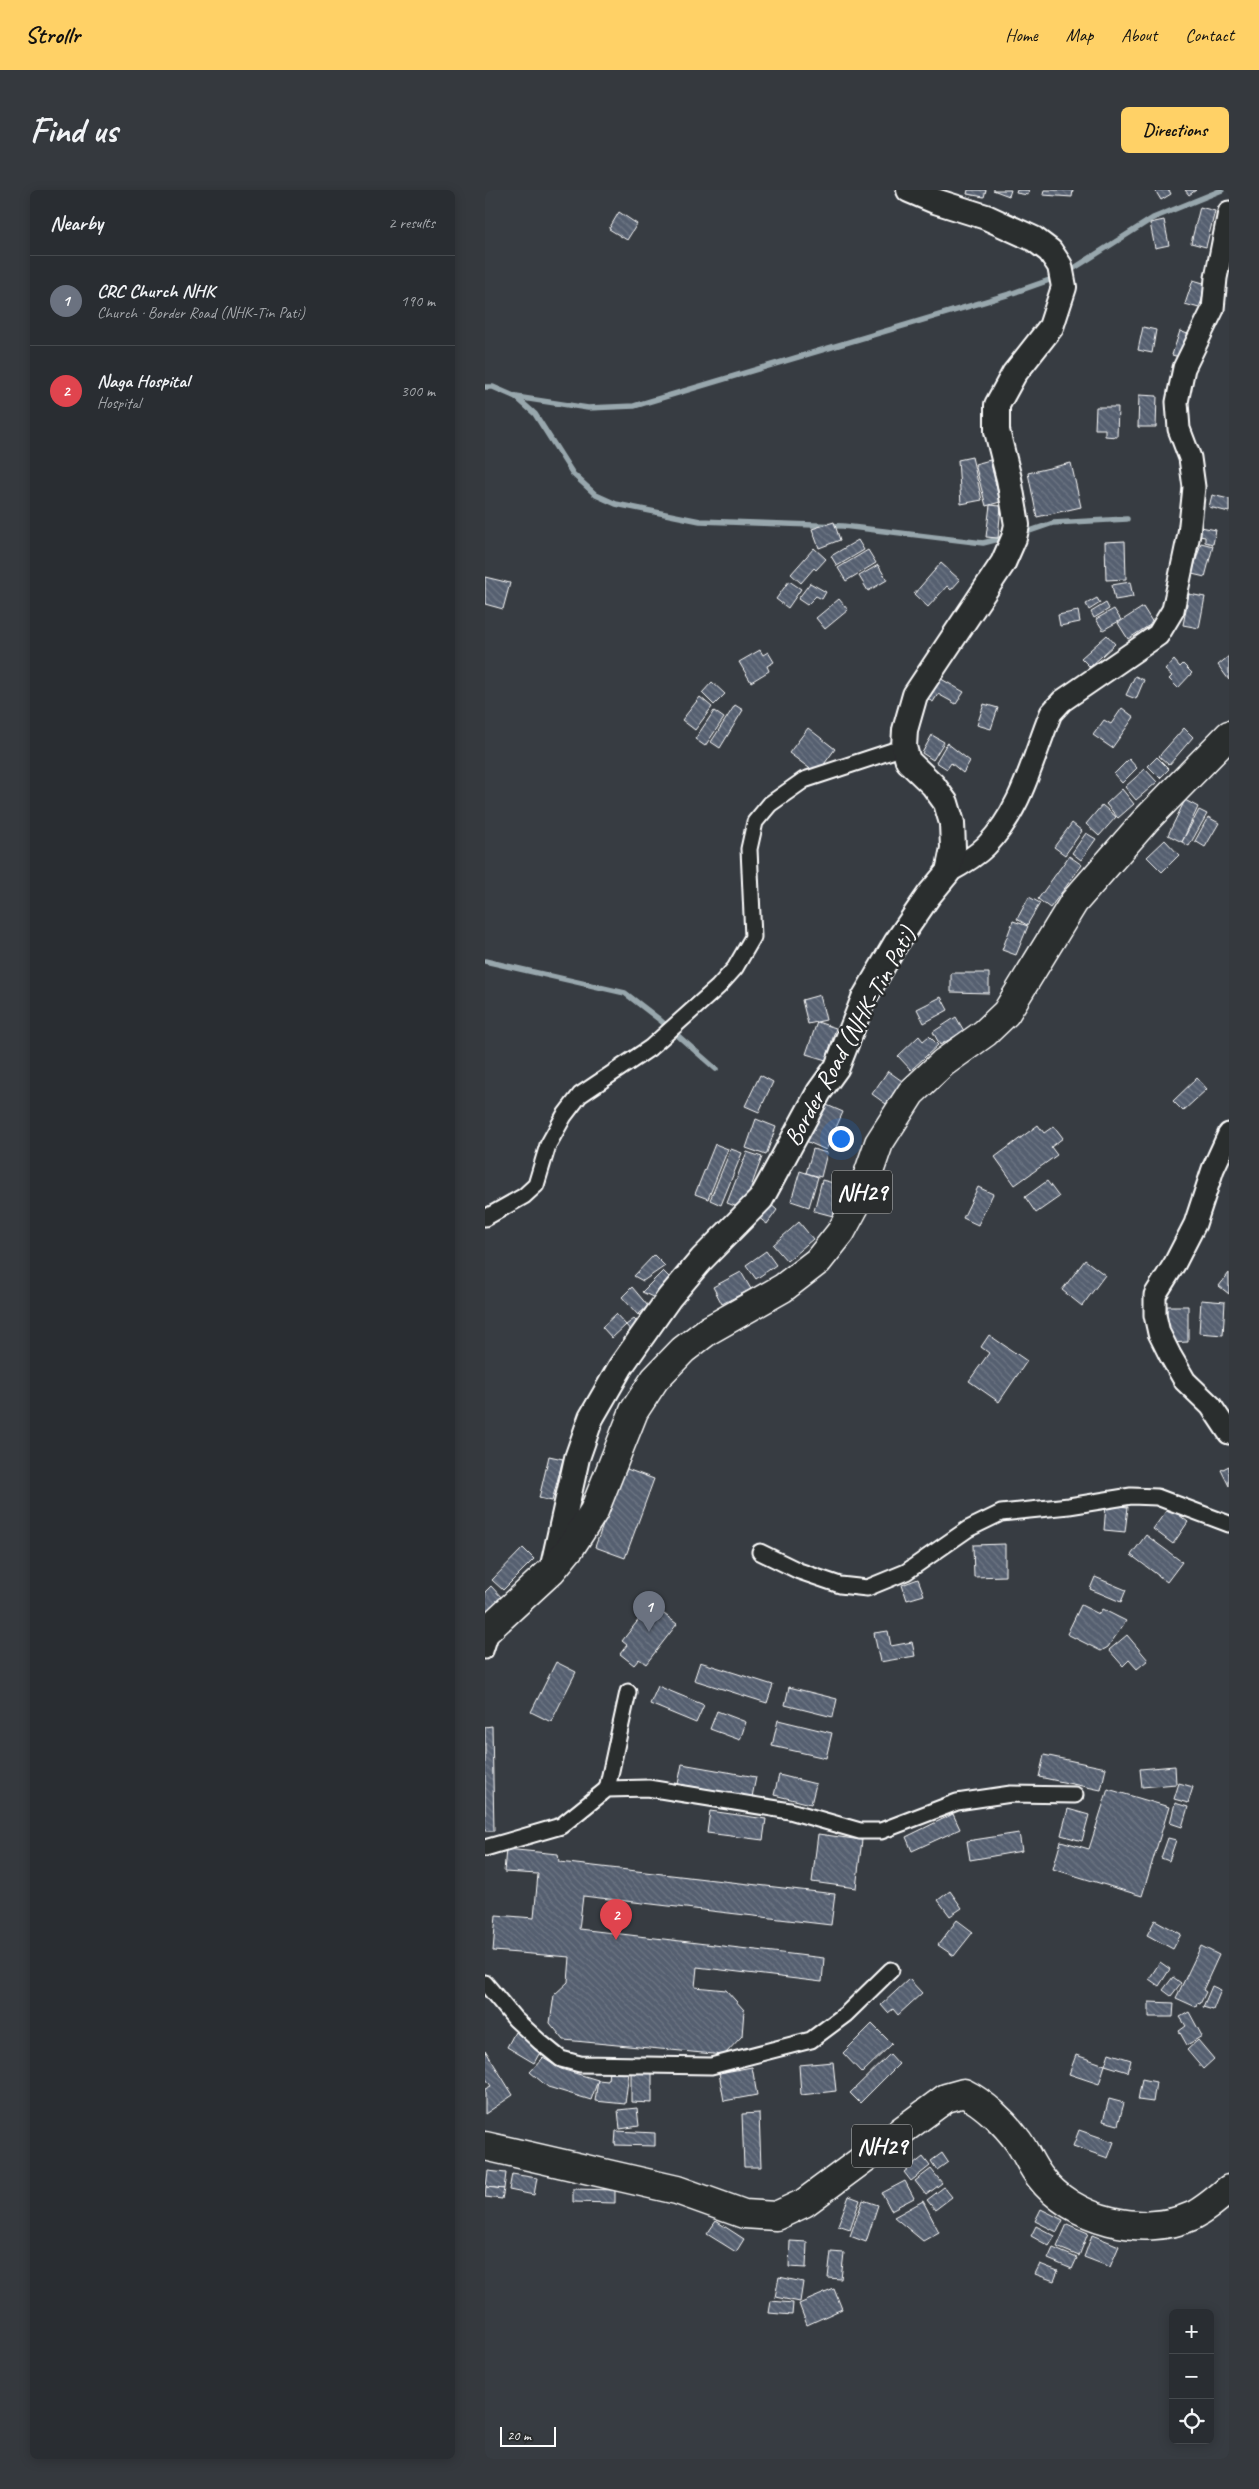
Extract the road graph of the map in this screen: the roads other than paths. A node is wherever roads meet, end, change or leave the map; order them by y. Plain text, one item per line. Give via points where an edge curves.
1 (909, 190) edge
2 (1229, 212) edge
3 (1229, 735) edge
4 (904, 747) junction
5 (948, 872) junction
6 (1229, 1134) edge
7 (485, 1218) edge
8 (1229, 1433) edge
9 (1229, 1524) edge
10 (760, 1552) dead end
11 (552, 1570) junction
12 (490, 1627) edge
13 (485, 1651) edge
14 (628, 1692) dead end
15 (607, 1789) junction
16 (1075, 1795) dead end
17 (485, 1848) edge
18 (891, 1970) dead end
19 (485, 1983) edge
20 (485, 2146) edge
21 (1229, 2189) edge

1 - 4 main road via 986,217 1034,239 1050,251 1060,266 1064,287 1051,326 1014,374 997,405 997,431 1017,525 1014,538 1003,563 915,695 905,730
2 - 5 street via 1217,269 1213,309 1184,368 1177,402 1179,429 1190,458 1194,487 1189,534 1173,610 1158,636 1062,701 1051,713 1014,811 986,846 973,858
3 - 11 highway, NH29 via 1151,814 1074,902 1006,1013 911,1093 879,1143 861,1195 841,1232 818,1261 783,1288 709,1330 683,1350 655,1379 634,1411 593,1511
4 - 5 main road, Border Road (NHK-Tin Pati) via 908,761 946,803 952,822 953,848
4 - 7 street via 804,780 770,804 755,822 749,850 753,937 735,968 719,988 650,1048 580,1095 548,1145 537,1185
5 - 11 main road, Border Road (NHK-Tin Pati) via 896,943 864,998 837,1067 819,1092 761,1199 669,1298 621,1366 591,1418 577,1458
6 - 8 street via 1213,1169 1195,1224 1155,1295 1155,1315 1159,1333 1185,1381 1211,1406
9 - 10 street via 1157,1496 1131,1496 1001,1513 968,1529 906,1572 867,1588 840,1585 799,1571
11 - 12 highway, NH29
12 - 13 street
14 - 15 street
15 - 16 street via 648,1788 790,1811 860,1831 881,1832 957,1802 1011,1794
15 - 17 street via 561,1826
18 - 19 street via 846,2014 811,2040 711,2066 580,2064 561,2059 515,2019
20 - 21 highway, NH29 via 677,2190 744,2214 776,2216 804,2203 946,2098 964,2093 979,2101 1017,2140 1041,2178 1071,2205 1117,2224 1160,2226 1193,2216

